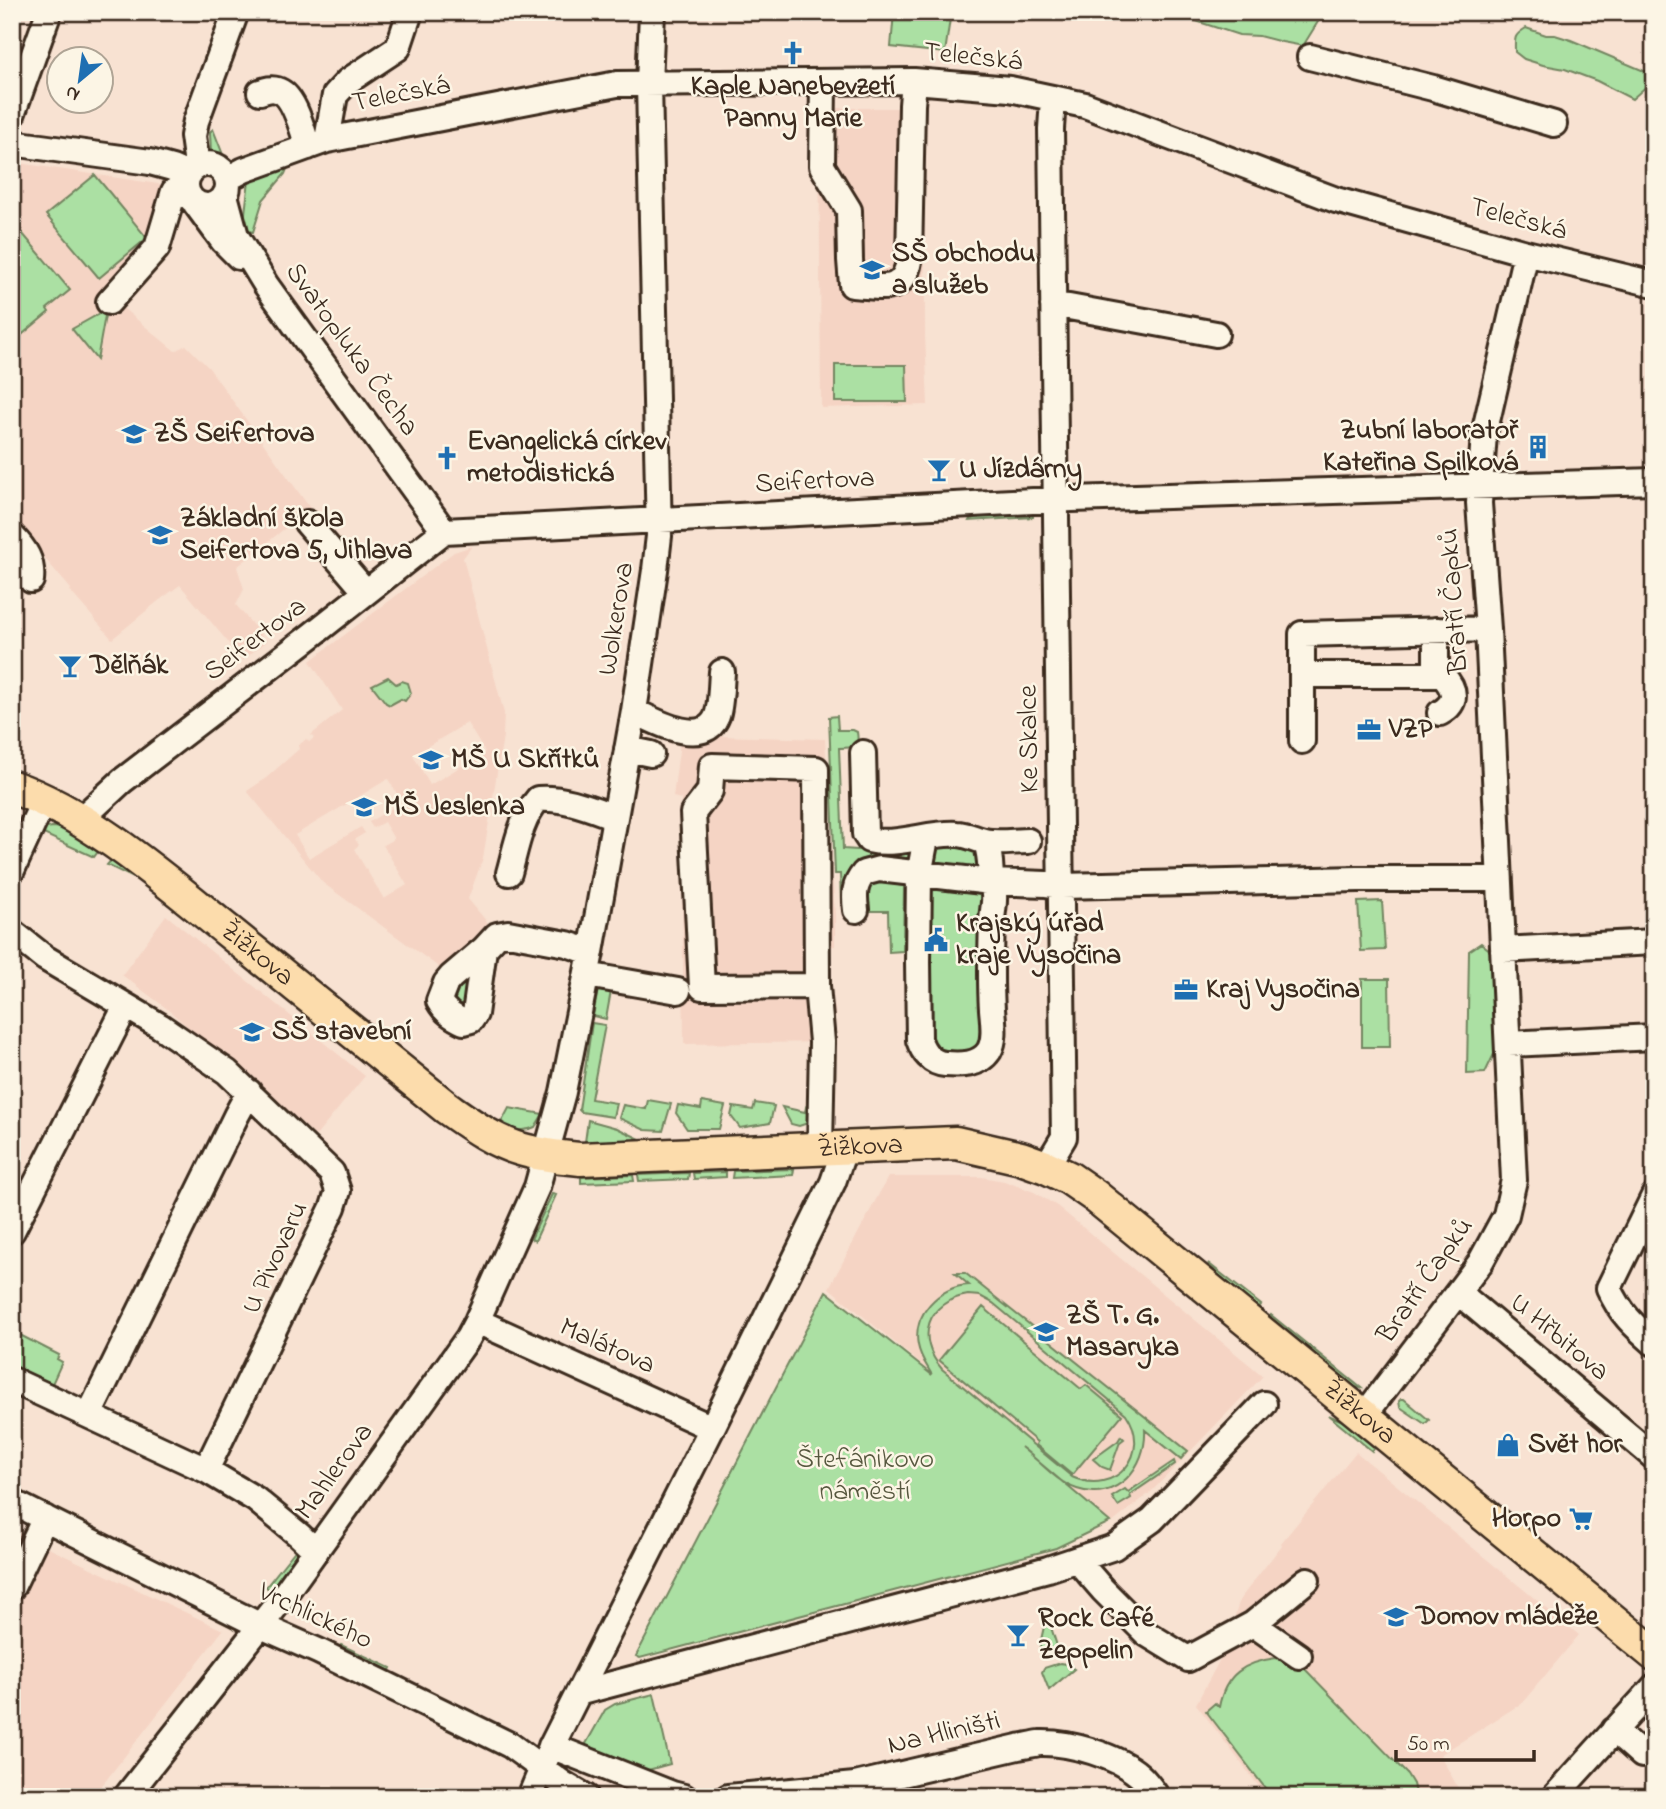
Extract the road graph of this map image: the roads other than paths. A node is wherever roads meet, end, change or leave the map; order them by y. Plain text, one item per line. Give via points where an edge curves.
1 (49, 12) edge
2 (236, 12) edge
3 (410, 12) edge
4 (652, 12) edge
5 (1310, 57) dead end
6 (914, 81) junction
7 (823, 82) junction
8 (649, 83) junction
9 (260, 92) dead end
10 (1053, 99) junction
11 (12, 115) edge
12 (1553, 124) dead end
13 (12, 143) edge
14 (318, 143) junction
15 (192, 184) junction
16 (226, 187) junction
17 (1526, 253) junction
18 (1654, 284) edge
19 (266, 285) junction
20 (109, 302) dead end
21 (1053, 306) junction
22 (1216, 334) dead end
23 (1654, 481) edge
24 (1480, 486) junction
25 (1055, 500) junction
26 (658, 519) junction
27 (307, 523) dead end
28 (444, 531) junction
29 (12, 536) edge
30 (31, 580) dead end
31 (366, 592) junction
32 (1488, 629) junction
33 (1436, 630) junction
34 (722, 672) dead end
35 (1436, 674) junction
36 (1303, 675) junction
37 (634, 711) junction
38 (1440, 713) dead end
39 (1302, 741) dead end
40 (627, 749) junction
41 (863, 753) dead end
42 (651, 754) dead end
43 (12, 787) edge
44 (44, 800) junction
45 (615, 817) junction
46 (80, 820) junction
47 (926, 838) junction
48 (1028, 841) dead end
49 (986, 842) junction
50 (12, 870) edge
51 (509, 873) dead end
52 (919, 875) junction
53 (1499, 879) junction
54 (991, 882) junction
55 (1062, 886) junction
56 (856, 910) dead end
57 (12, 932) edge
58 (1654, 942) edge
59 (484, 949) dead end
60 (1503, 950) junction
61 (589, 964) junction
62 (817, 986) junction
63 (678, 991) dead end
64 (126, 1006) junction
65 (1654, 1037) edge
66 (1507, 1044) junction
67 (249, 1092) junction
68 (833, 1148) junction
69 (546, 1155) junction
70 (1046, 1167) junction
71 (1654, 1196) edge
72 (12, 1231) edge
73 (1459, 1293) junction
74 (477, 1321) junction
75 (1654, 1343) edge
76 (12, 1380) edge
77 (1264, 1404) dead end
78 (89, 1415) junction
79 (1364, 1416) junction
80 (712, 1428) junction
81 (1654, 1457) edge
82 (206, 1470) junction
83 (12, 1502) edge
84 (45, 1518) junction
85 (316, 1551) junction
86 (1077, 1560) junction
87 (1307, 1580) dead end
88 (12, 1587) edge
89 (1253, 1624) junction
90 (261, 1626) junction
91 (1654, 1654) edge
92 (1299, 1656) dead end
93 (1654, 1687) edge
94 (578, 1693) junction
95 (1614, 1730) junction
96 (1654, 1741) edge
97 (547, 1757) junction
98 (126, 1797) edge
99 (530, 1797) edge
100 (586, 1797) edge
101 (684, 1797) edge
102 (728, 1797) edge
103 (1157, 1797) edge
104 (1554, 1797) edge

1 - 11 street
2 - 15 street via 196,121
3 - 14 street via 398,48 335,95
4 - 8 street, Wolkerova
5 - 12 street
6 - 7 street, Telečská
6 - 7 street via 908,272 891,286 852,285 849,210 822,166
6 - 10 street, Telečská via 1010,89
7 - 8 street, Telečská
8 - 14 street, Telečská via 617,84
8 - 26 street, Wolkerova
9 - 14 street via 269,89 285,94
10 - 17 street, Telečská via 1085,105 1336,200
10 - 21 street, Ke Skalce
13 - 15 street via 150,162 172,168
14 - 16 street, Telečská via 244,170
15 - 16 street via 209,164 220,169
15 - 16 street, Telečská via 201,205 217,203
15 - 19 street via 223,241
15 - 20 street via 174,191 157,248
16 - 19 street, Svatopluka Čecha via 236,236
17 - 18 street, Telečská
17 - 24 street, Bratří Čapků via 1484,434
19 - 28 street, Svatopluka Čecha
21 - 22 street
21 - 25 street, Ke Skalce
23 - 24 street, Seifertova
24 - 25 street, Seifertova
24 - 32 street, Bratří Čapků
25 - 26 street, Seifertova
25 - 55 street, Ke Skalce
26 - 28 street, Seifertova
26 - 37 street, Wolkerova via 659,594
27 - 31 street
28 - 31 street, Seifertova
29 - 30 street via 29,558
31 - 46 street, Seifertova via 122,780
32 - 33 street
32 - 53 street, Bratří Čapků
33 - 35 street
33 - 36 street via 1302,634
34 - 37 street via 717,715 707,729 667,727
35 - 36 street
35 - 38 street via 1448,681 1453,694 1448,709
36 - 39 street
37 - 40 street, Wolkerova
40 - 42 street
40 - 45 street, Wolkerova
41 - 47 street via 865,834 869,840
43 - 44 main road, Žižkova
44 - 46 main road, Žižkova
44 - 50 street
45 - 51 street via 563,801 538,799 522,826
45 - 61 street, Wolkerova
46 - 69 main road, Žižkova via 164,879 447,1108 489,1136
47 - 49 street via 959,834
47 - 52 street
48 - 49 street
49 - 54 street
52 - 54 street
52 - 54 street via 919,1040 922,1051 946,1064 979,1060 993,1042 990,976 995,896
52 - 56 street via 879,869 864,873 855,884
53 - 55 street
53 - 60 street, Bratří Čapků
54 - 55 street
55 - 70 street, Ke Skalce via 1064,1137
57 - 64 street, U Pivovaru via 45,958
58 - 60 street
59 - 61 street via 497,934 508,933 567,944
60 - 66 street, Bratří Čapků
61 - 63 street
61 - 69 street, Wolkerova
62 - 62 street via 816,769 712,765 710,791 692,813 702,987
62 - 68 street
64 - 67 street, U Pivovaru via 227,1072
64 - 72 street
65 - 66 street
66 - 73 street, Bratří Čapků via 1514,1180 1506,1215
67 - 78 street
67 - 82 street, U Pivovaru via 332,1173 338,1191
68 - 69 main road, Žižkova via 580,1159
68 - 70 main road, Žižkova via 956,1143
68 - 80 street via 833,1182
69 - 74 street, Mahlerova via 537,1187
70 - 79 main road, Žižkova via 1096,1196
71 - 75 street, U Hřbitova via 1609,1288 1630,1323
73 - 79 street, Bratří Čapků
73 - 81 street, U Hřbitova
74 - 80 street, Malátova
74 - 85 street, Mahlerova
76 - 78 street
77 - 86 street via 1152,1520 1114,1547
78 - 82 street
79 - 91 main road, Žižkova
80 - 94 street
82 - 85 street via 255,1499
83 - 84 street, Vrchlického
84 - 88 street
84 - 90 street, Vrchlického
85 - 90 street, Mahlerova
86 - 89 street via 1147,1634 1188,1659
86 - 94 street
87 - 89 street
89 - 92 street
90 - 97 street, Vrchlického via 510,1745
90 - 98 street, Mahlerova
93 - 95 street
94 - 97 street
95 - 96 street via 1642,1755
95 - 104 street
97 - 99 street
97 - 100 street, Vrchlického via 571,1789
97 - 101 street
102 - 103 street, Na Hliništi via 855,1785 1040,1743 1120,1762 1141,1776

